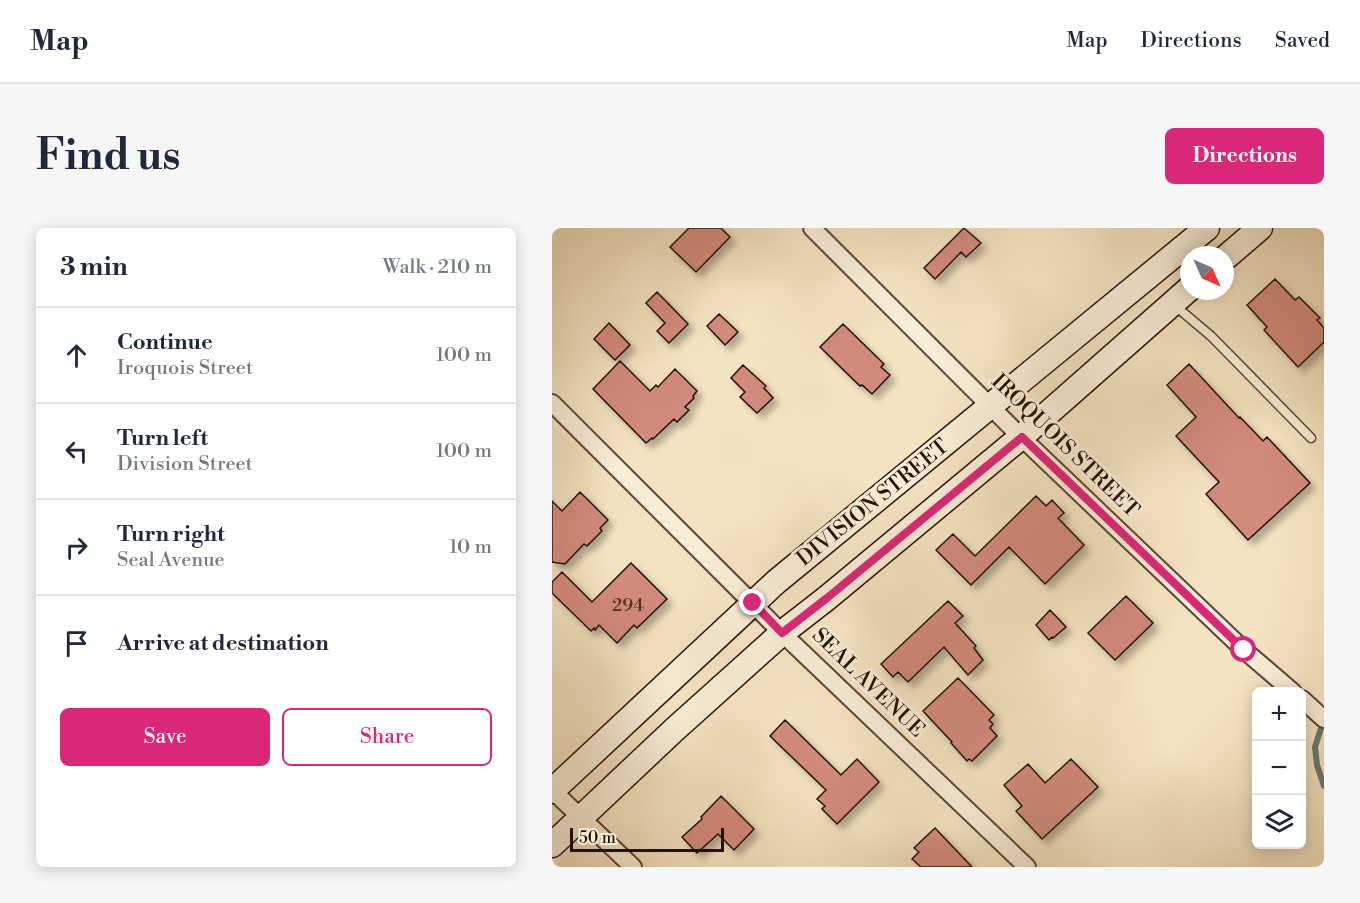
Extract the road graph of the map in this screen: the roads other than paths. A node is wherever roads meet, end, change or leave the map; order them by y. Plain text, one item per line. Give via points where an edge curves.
1 (812, 228) edge
2 (1207, 228) edge
3 (1260, 228) edge
4 (1234, 250) edge
5 (1180, 297) edge
6 (1184, 300) edge
7 (552, 403) edge
8 (992, 406) junction
9 (1022, 437) junction
10 (1311, 438) dead end
11 (753, 603) junction
12 (782, 633) junction
13 (1287, 687) edge
14 (1306, 703) edge
15 (1324, 719) edge
16 (552, 791) edge
17 (581, 818) junction
18 (552, 845) edge
19 (633, 867) edge
20 (1027, 867) edge

1 - 8 street, IROQUOIS STREET
2 - 8 main road, DIVISION STREET
3 - 4 main road
5 - 9 main road, DIVISION STREET
6 - 10 lane via 1211,336
7 - 11 street, SEAL AVENUE
8 - 9 street, IROQUOIS STREET
8 - 11 main road, DIVISION STREET
9 - 12 main road, DIVISION STREET
9 - 13 street, IROQUOIS STREET
11 - 12 street, SEAL AVENUE
11 - 16 main road, DIVISION STREET
12 - 17 main road, DIVISION STREET
12 - 20 street, SEAL AVENUE
14 - 15 street
16 - 17 street
17 - 18 main road, DIVISION STREET
17 - 19 street

